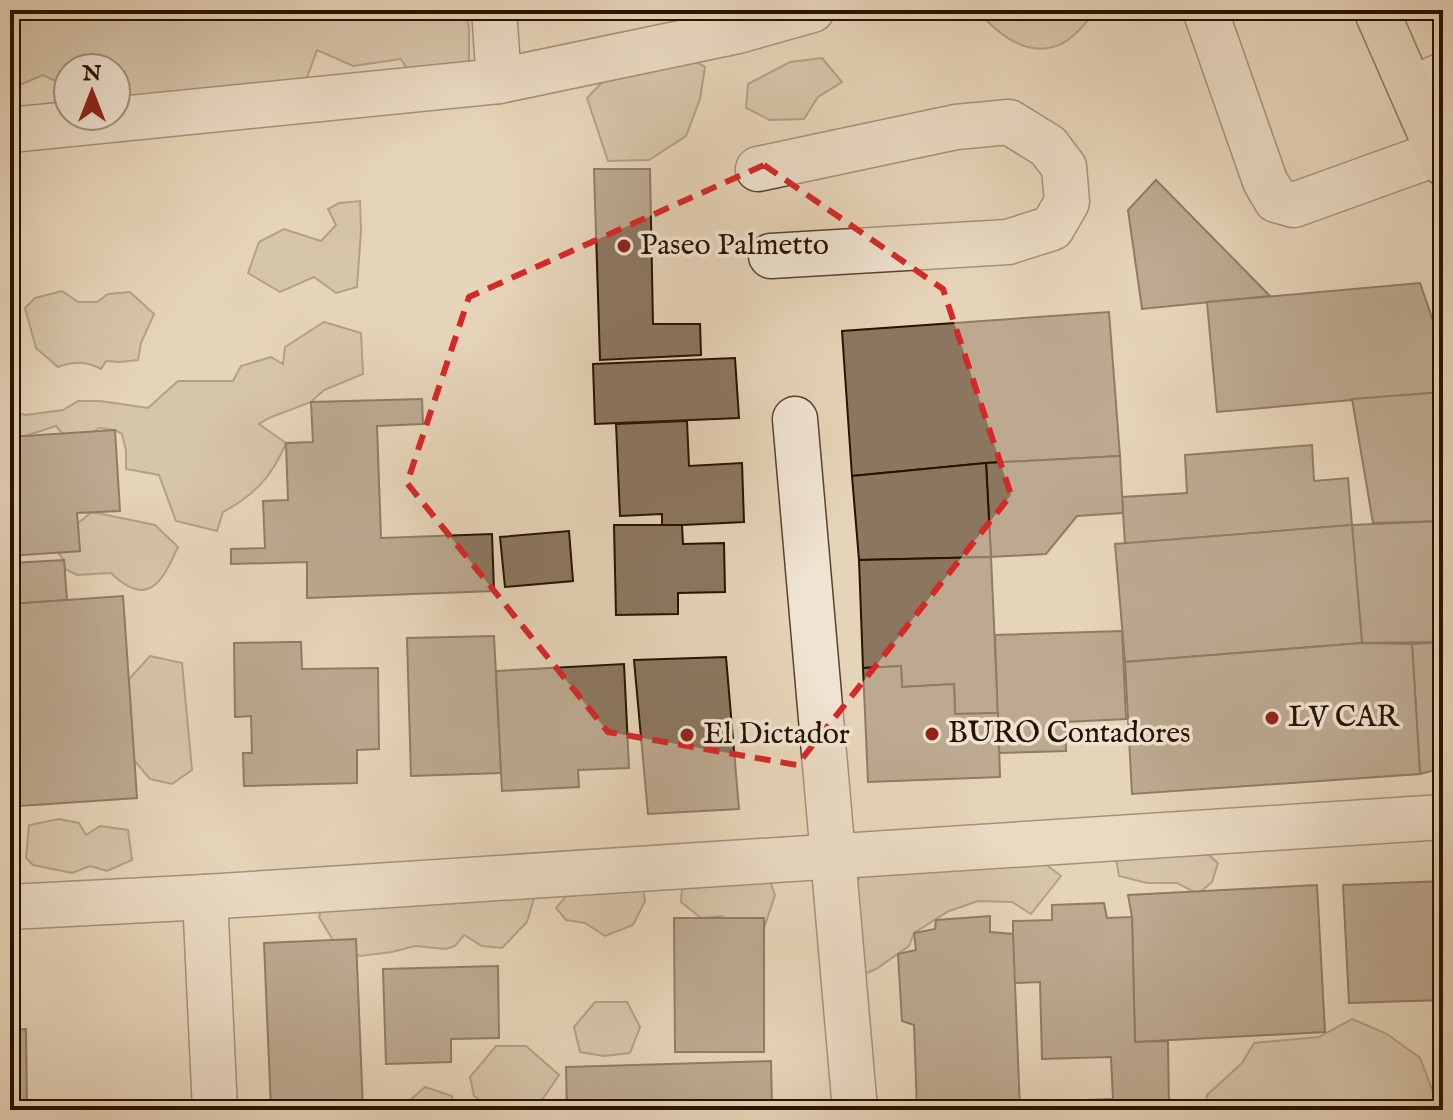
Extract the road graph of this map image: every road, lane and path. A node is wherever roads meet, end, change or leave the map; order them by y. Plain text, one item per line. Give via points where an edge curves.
1 (494, 10) edge
2 (812, 10) edge
3 (1205, 10) edge
4 (1376, 10) edge
5 (499, 81) junction
6 (1427, 82) edge
7 (10, 130) edge
8 (1441, 158) edge
9 (758, 169) dead end
10 (771, 256) dead end
11 (795, 419) dead end
12 (1443, 817) edge
13 (833, 857) junction
14 (205, 897) junction
15 (10, 907) edge
16 (215, 1110) edge
17 (855, 1110) edge

1 - 5 street
2 - 5 street via 738,31
3 - 8 street via 1276,200 1294,205
4 - 6 main road
5 - 7 street
6 - 8 main road
9 - 10 street via 956,127 1009,122 1048,146 1064,167 1067,202 1052,228 1008,242
11 - 13 street
12 - 13 street
13 - 14 street
13 - 17 street
14 - 15 street
14 - 16 street

